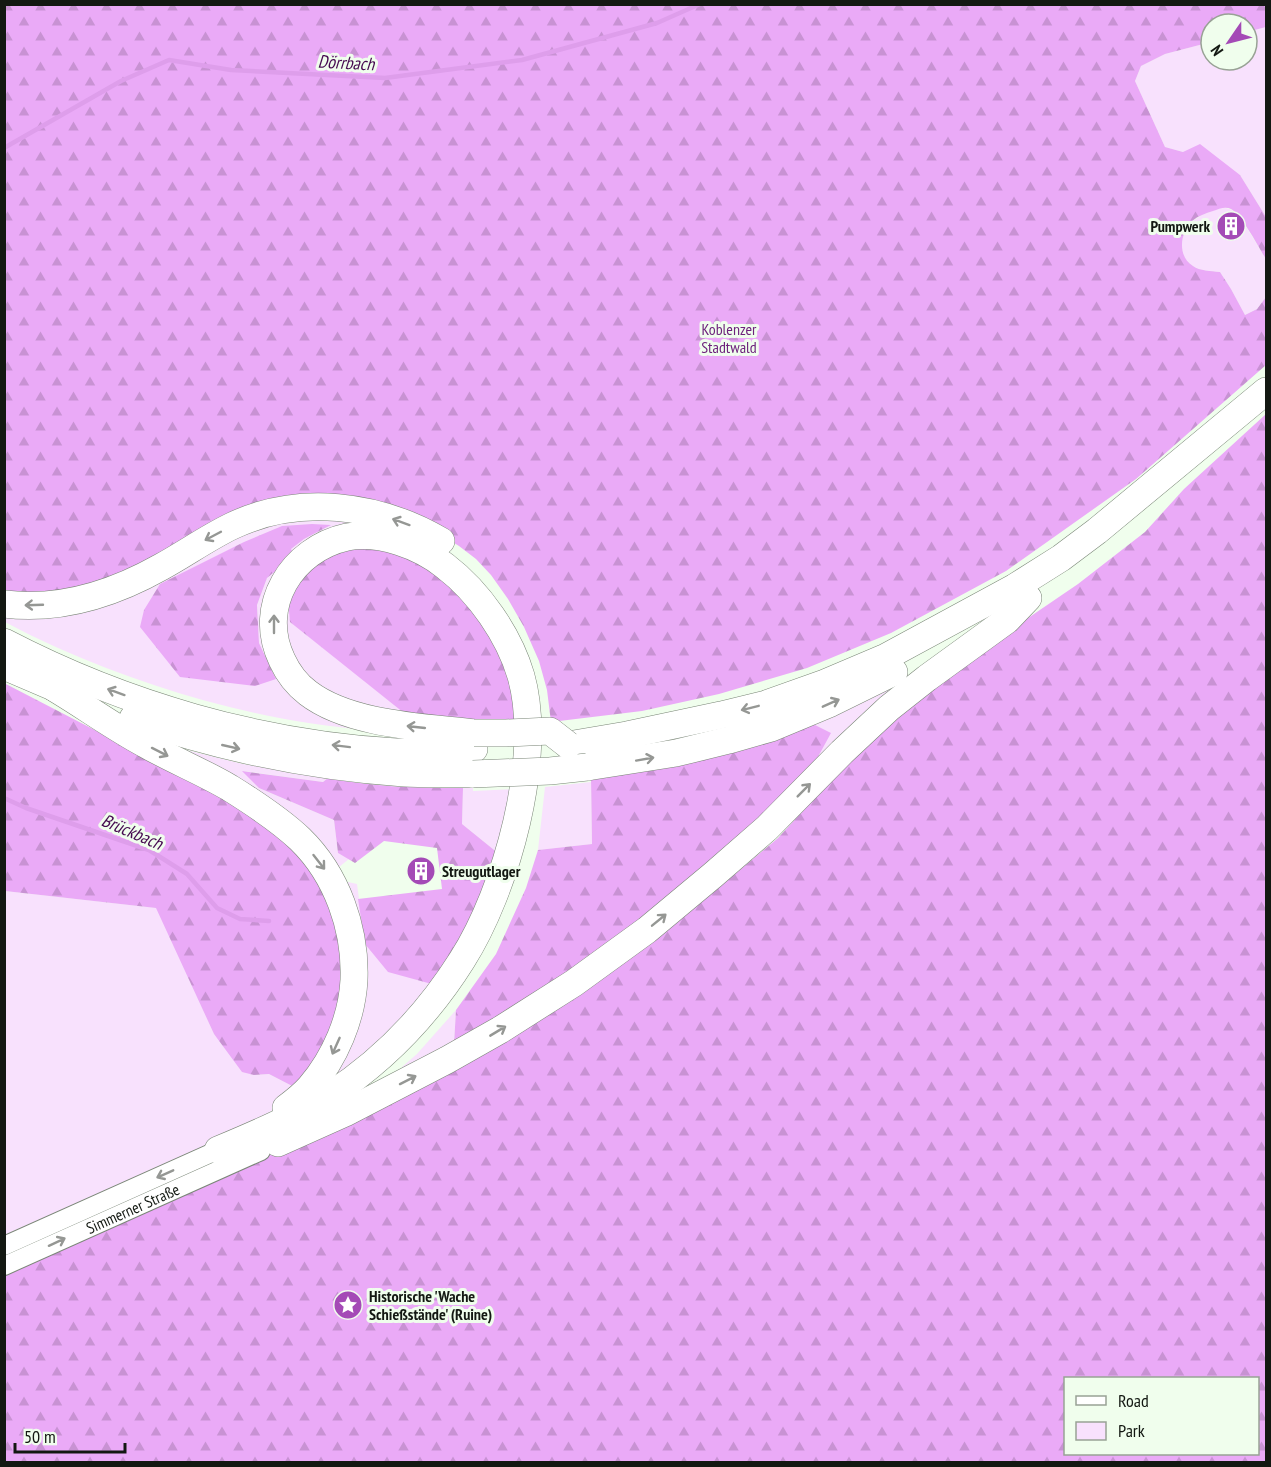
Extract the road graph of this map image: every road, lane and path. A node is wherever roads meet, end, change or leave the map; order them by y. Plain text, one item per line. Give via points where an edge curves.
1 (1266, 391) edge
2 (1266, 399) edge
3 (1028, 598) junction
4 (4, 604) edge
5 (4, 642) edge
6 (4, 666) edge
7 (56, 689) junction
8 (474, 752) junction
9 (581, 752) junction
10 (218, 1150) junction
11 (261, 1151) junction
12 (4, 1246) edge
13 (4, 1266) edge

1 -> 9 highway via 1061,558 884,658 766,704
2 - 3 highway via 1172,488
9 -> 3 highway via 676,753 771,728 890,675
11 -> 3 highway via 447,1060 574,983 713,875 767,828 889,708 1007,620
11 -> 4 highway via 336,1105 411,1046 446,1008 500,921 530,836 542,752 540,711 532,671 516,633 493,593 468,563 440,540 402,522 351,508 311,507 256,517 99,595 60,604
8 -> 5 highway via 354,748 232,727 167,710 92,683
6 - 7 highway
7 -> 8 highway via 169,730 286,759 405,773
7 -> 10 highway via 272,816 301,840 325,869 340,898 352,940 354,991 346,1024 332,1056 309,1088 293,1102
8 - 9 highway
8 -> 10 highway via 407,726 332,707 297,684 274,640 275,606 293,568 309,553 351,536 404,543 432,555 483,602 506,638 521,675 528,714 522,793 515,831 486,915 464,958 435,999 395,1043 329,1096
10 -> 12 street, Simmerner Straße
13 -> 11 street, Simmerner Straße

